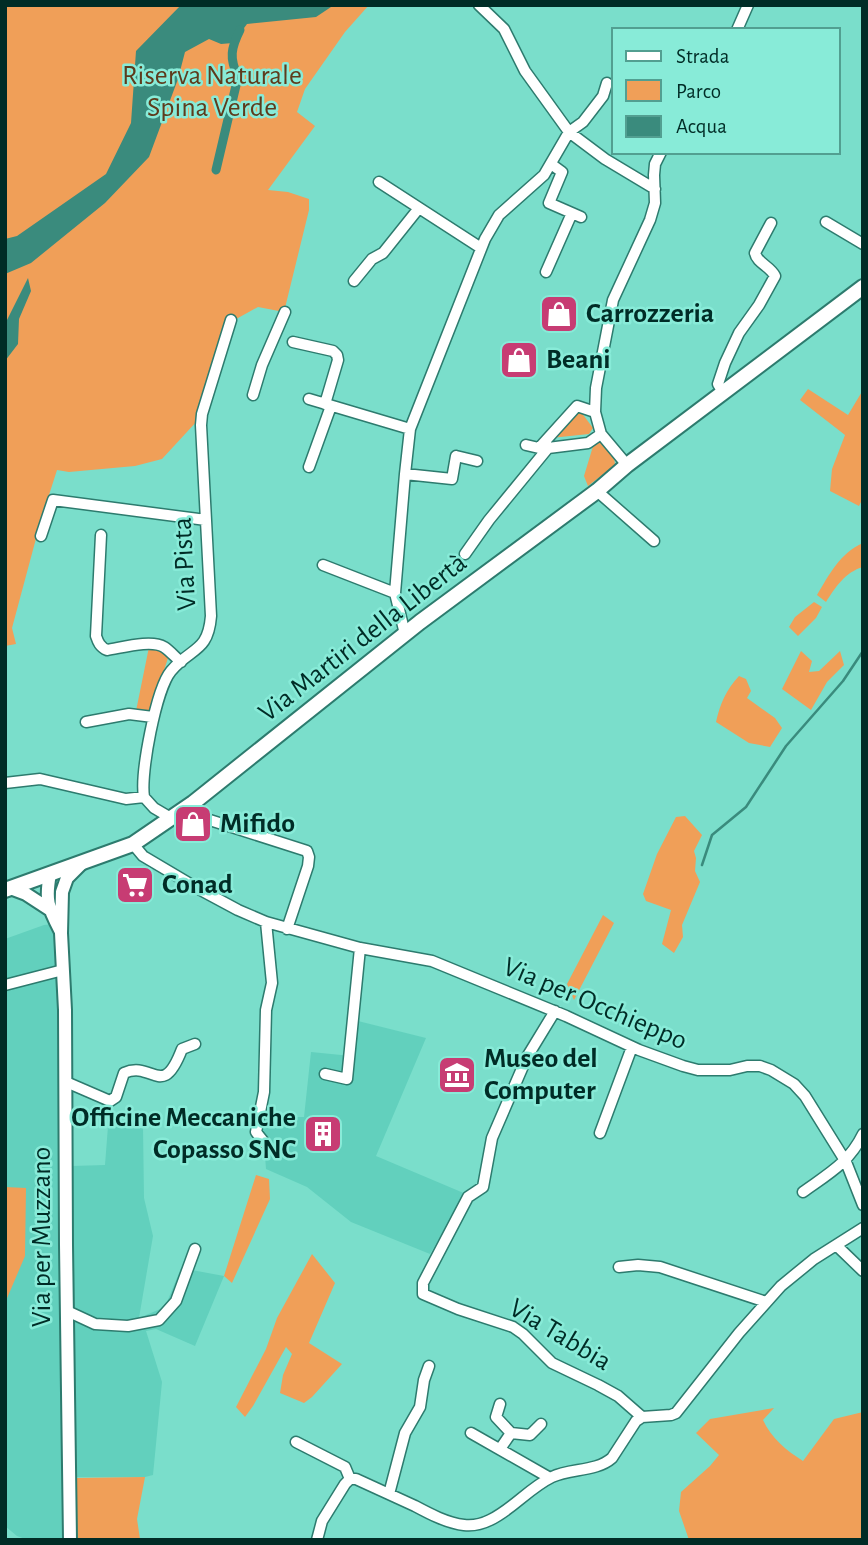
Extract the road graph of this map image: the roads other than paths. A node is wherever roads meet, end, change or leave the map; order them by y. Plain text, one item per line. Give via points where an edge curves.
1 (479, 5) edge
2 (748, 5) edge
3 (738, 28) edge
4 (607, 83) dead end
5 (569, 132) junction
6 (660, 154) edge
7 (551, 164) junction
8 (379, 182) dead end
9 (655, 189) junction
10 (419, 208) junction
11 (826, 222) dead end
12 (771, 223) dead end
13 (863, 244) edge
14 (481, 248) junction
15 (545, 272) dead end
16 (354, 281) dead end
17 (863, 287) edge
18 (285, 312) dead end
19 (231, 320) dead end
20 (293, 342) dead end
21 (725, 391) junction
22 (253, 395) dead end
23 (309, 400) dead end
24 (328, 405) junction
25 (595, 412) junction
26 (410, 429) junction
27 (601, 434) junction
28 (526, 445) dead end
29 (477, 461) dead end
30 (627, 465) junction
31 (309, 467) dead end
32 (405, 474) junction
33 (597, 491) junction
34 (206, 520) junction
35 (101, 535) dead end
36 (41, 536) dead end
37 (654, 541) dead end
38 (465, 554) dead end
39 (323, 565) dead end
40 (396, 593) junction
41 (405, 634) junction
42 (181, 662) junction
43 (153, 717) junction
44 (86, 722) dead end
45 (5, 783) edge
46 (144, 797) junction
47 (184, 809) junction
48 (170, 818) junction
49 (133, 844) junction
50 (82, 863) junction
51 (50, 874) junction
52 (8, 889) edge
53 (62, 892) junction
54 (49, 909) junction
55 (266, 922) junction
56 (286, 929) junction
57 (61, 933) junction
58 (360, 948) junction
59 (62, 970) junction
60 (5, 985) edge
61 (555, 1011) junction
62 (195, 1044) dead end
63 (632, 1047) junction
64 (324, 1074) dead end
65 (66, 1082) junction
66 (600, 1133) dead end
67 (863, 1134) edge
68 (268, 1147) dead end
69 (844, 1162) junction
70 (803, 1192) dead end
71 (863, 1205) edge
72 (863, 1228) edge
73 (836, 1245) junction
74 (195, 1249) dead end
75 (619, 1267) dead end
76 (863, 1271) edge
77 (766, 1302) junction
78 (67, 1311) junction
79 (429, 1366) dead end
80 (500, 1404) dead end
81 (642, 1417) junction
82 (541, 1424) dead end
83 (471, 1433) dead end
84 (511, 1433) junction
85 (296, 1442) dead end
86 (500, 1449) junction
87 (550, 1478) junction
88 (350, 1479) junction
89 (389, 1494) junction
90 (70, 1540) edge
91 (317, 1540) edge

1 - 5 street via 504,29 525,71
2 - 3 street
4 - 5 street via 594,108
5 - 7 street
5 - 9 street
6 - 9 street via 655,164
7 - 14 street via 544,176 499,215
7 - 15 street via 562,172 549,203 576,215
8 - 10 street
9 - 25 street via 650,220 613,300
10 - 14 street
10 - 16 street
11 - 13 street
12 - 21 street via 755,256 775,276 724,363 718,384
14 - 26 street
17 - 21 main road, Via Martiri della Libertà
18 - 22 street
19 - 34 street, Via Pista via 202,414
20 - 24 street via 337,355
21 - 30 main road, Via Martiri della Libertà
23 - 24 street
24 - 26 street
24 - 31 street
25 - 27 street
25 - 28 street via 577,406 539,448
26 - 32 street
27 - 30 street
27 - 38 street via 588,443 548,448
29 - 32 street via 456,456 452,479
30 - 33 main road, Via Martiri della Libertà
32 - 40 street
33 - 37 street
33 - 41 main road, Via Martiri della Libertà
34 - 36 street via 53,500
34 - 42 street, Via Pista via 210,627 203,644
35 - 42 street via 96,636 102,648 156,644
39 - 40 street
40 - 41 street
41 - 47 main road, Via Martiri della Libertà
42 - 43 street, Via Pista via 166,680
43 - 44 street via 129,714
43 - 46 street, Via Pista
45 - 46 street via 40,779 126,799
46 - 48 street
47 - 48 main road, Via Martiri della Libertà
47 - 56 street via 307,851 308,866
48 - 49 main road, Via Martiri della Libertà
49 - 50 main road, Via Martiri della Libertà
49 - 55 street, Via per Occhieppo via 143,856 175,875
50 - 51 main road, Via Martiri della Libertà
50 - 53 street via 67,878
51 - 52 main road, Via Martiri della Libertà
51 - 53 street
51 - 54 street, Via per Muzzano
52 - 54 street
53 - 57 street, Via per Muzzano
54 - 57 street, Via per Muzzano
55 - 56 street, Via per Occhieppo
55 - 68 street via 272,984 266,1010 264,1092 256,1132
56 - 58 street, Via per Occhieppo
57 - 59 street, Via per Muzzano
58 - 61 street, Via per Occhieppo via 432,961
58 - 64 street via 346,1079
59 - 60 street
59 - 65 street, Via per Muzzano
61 - 63 street, Via per Occhieppo
61 - 81 street, Via Tabbia via 527,1057 492,1139 483,1187 468,1196 422,1283 423,1294 513,1327 552,1363 618,1396
62 - 65 street via 182,1049 169,1074 132,1069 124,1073 116,1097 110,1101
63 - 66 street
63 - 69 street, Via per Occhieppo via 698,1070 747,1066 771,1070 805,1096
65 - 78 street, Via per Muzzano
67 - 69 street
69 - 70 street
69 - 71 street, Via per Occhieppo
72 - 73 street
73 - 76 street
73 - 77 street via 791,1277
74 - 78 street via 176,1301 159,1320 128,1326 95,1324
75 - 77 street via 660,1267
77 - 81 street via 676,1413
78 - 90 street, Via per Muzzano
79 - 89 street via 420,1407 405,1433
80 - 84 street via 496,1417
81 - 87 street via 608,1461
82 - 84 street via 530,1435
83 - 86 street
84 - 86 street
85 - 88 street via 345,1467
86 - 87 street
87 - 89 street via 498,1516 476,1525 453,1523
88 - 89 street
88 - 91 street via 322,1521

